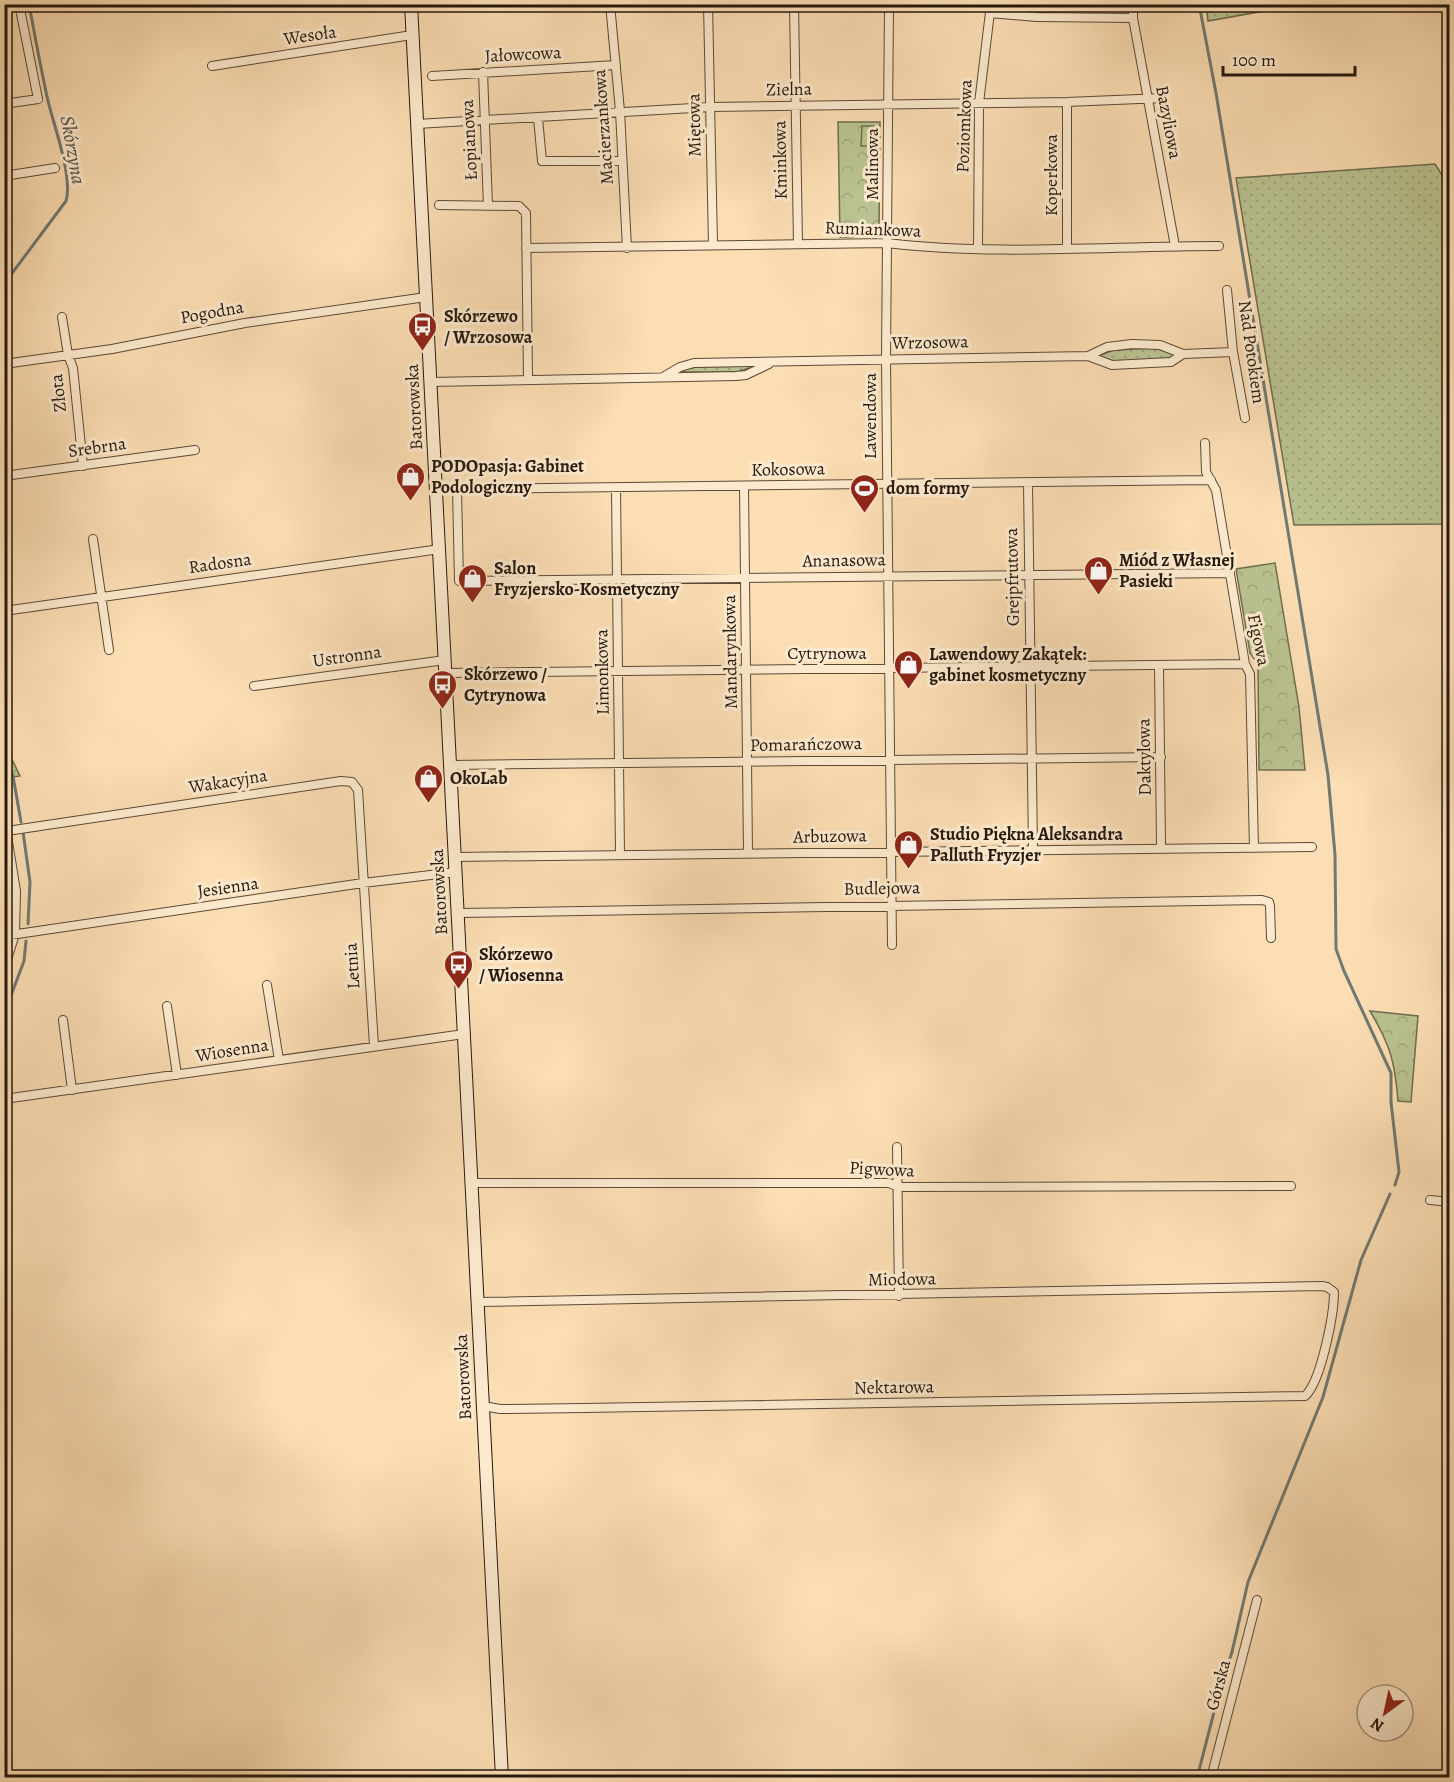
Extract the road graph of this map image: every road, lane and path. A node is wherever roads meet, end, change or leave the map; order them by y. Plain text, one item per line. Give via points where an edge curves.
1 (19, 4) edge
2 (411, 4) edge
3 (610, 4) edge
4 (708, 4) edge
5 (794, 4) edge
6 (889, 4) edge
7 (1133, 4) edge
8 (990, 9) edge
9 (1133, 18) junction
10 (412, 35) junction
11 (616, 65) junction
12 (212, 66) dead end
13 (483, 72) junction
14 (432, 76) dead end
15 (1163, 98) dead end
16 (1148, 100) junction
17 (1068, 102) junction
18 (979, 103) junction
19 (4, 104) edge
20 (796, 105) junction
21 (888, 105) junction
22 (710, 107) junction
23 (620, 111) junction
24 (538, 118) junction
25 (484, 120) junction
26 (417, 124) junction
27 (622, 160) junction
28 (55, 168) dead end
29 (4, 176) edge
30 (439, 205) dead end
31 (488, 206) junction
32 (887, 243) junction
33 (798, 244) junction
34 (712, 245) junction
35 (1175, 246) junction
36 (1219, 246) dead end
37 (526, 248) junction
38 (627, 248) junction
39 (978, 249) junction
40 (1067, 249) junction
41 (1227, 290) dead end
42 (426, 297) junction
43 (62, 317) dead end
44 (1233, 352) junction
45 (1183, 354) junction
46 (68, 355) junction
47 (1088, 356) junction
48 (886, 359) junction
49 (773, 363) junction
50 (4, 364) edge
51 (663, 377) junction
52 (528, 379) junction
53 (430, 382) junction
54 (1245, 418) dead end
55 (1205, 443) dead end
56 (195, 450) dead end
57 (83, 465) junction
58 (4, 476) edge
59 (1211, 480) junction
60 (1028, 483) junction
61 (886, 485) junction
62 (744, 486) junction
63 (616, 488) junction
64 (93, 539) dead end
65 (440, 549) junction
66 (1230, 573) junction
67 (1029, 574) junction
68 (887, 576) junction
69 (746, 577) junction
70 (617, 580) junction
71 (459, 581) joint
72 (101, 597) junction
73 (4, 611) edge
74 (109, 650) dead end
75 (1245, 664) junction
76 (1159, 665) junction
77 (446, 667) junction
78 (1030, 667) junction
79 (888, 669) junction
80 (747, 670) junction
81 (618, 671) junction
82 (254, 686) dead end
83 (1161, 757) junction
84 (1030, 758) junction
85 (890, 760) junction
86 (747, 761) junction
87 (619, 763) junction
88 (451, 765) junction
89 (4, 817) edge
90 (7, 831) junction
91 (1312, 847) dead end
92 (1161, 848) junction
93 (1254, 848) junction
94 (1033, 850) junction
95 (891, 852) junction
96 (748, 854) junction
97 (620, 855) junction
98 (455, 857) junction
99 (456, 872) junction
100 (363, 883) junction
101 (891, 904) junction
102 (459, 913) junction
103 (15, 934) junction
104 (4, 936) edge
105 (1271, 938) dead end
106 (892, 945) dead end
107 (4, 969) edge
108 (267, 985) dead end
109 (167, 1006) dead end
110 (63, 1020) dead end
111 (464, 1034) junction
112 (374, 1046) junction
113 (279, 1060) junction
114 (177, 1075) junction
115 (72, 1090) junction
116 (4, 1099) edge
117 (897, 1146) dead end
118 (472, 1183) junction
119 (1291, 1186) dead end
120 (898, 1187) junction
121 (1430, 1200) dead end
122 (1449, 1202) edge
123 (899, 1296) junction
124 (478, 1302) junction
125 (1305, 1396) joint
126 (483, 1406) junction
127 (1257, 1600) dead end
128 (502, 1778) edge
129 (1210, 1778) edge

1 - 19 street via 38,99
2 - 10 street, Batorowska
3 - 11 street, Macierzankowa
4 - 22 street, Miętowa
5 - 20 street, Kminkowa
6 - 21 street, Malinowa
7 - 9 street, Bazyliowa
8 - 9 street via 1037,17
8 - 18 street, Poziomkowa
9 - 16 street, Bazyliowa
10 - 12 street, Wesoła
10 - 26 street, Batorowska
11 - 13 street, Jałowcowa
11 - 23 street, Macierzankowa
13 - 14 street, Jałowcowa
13 - 25 street, Łopianowa
15 - 16 street, Zielna
16 - 17 street, Zielna
16 - 35 street, Bazyliowa
17 - 18 street, Zielna
17 - 40 street, Koperkowa
18 - 21 street, Zielna
18 - 39 street, Poziomkowa
20 - 21 street, Zielna
20 - 22 street, Zielna
20 - 33 street, Kminkowa
21 - 32 street, Malinowa
22 - 23 street, Zielna
22 - 34 street, Miętowa
23 - 24 street, Zielna
23 - 27 street, Macierzankowa
24 - 25 street, Zielna
24 - 27 street via 542,161
25 - 26 street, Zielna
25 - 31 street, Łopianowa
26 - 42 street, Batorowska
27 - 38 street, Macierzankowa
28 - 29 street
30 - 31 street
31 - 37 street via 519,206 526,213
32 - 33 street, Rumiankowa
32 - 39 street, Rumiankowa
32 - 48 street, Malinowa
33 - 34 street, Rumiankowa
34 - 38 street, Rumiankowa
35 - 36 street, Rumiankowa
35 - 40 street, Rumiankowa
37 - 38 street, Rumiankowa
37 - 52 street
39 - 40 street, Rumiankowa
41 - 44 street, Nad Potokiem
42 - 46 street, Pogodna via 245,323
42 - 53 street, Batorowska
43 - 46 street, Złota
44 - 45 street, Wrzosowa
44 - 54 street, Nad Potokiem
45 - 47 street, Wrzosowa via 1160,345 1132,344 1107,347
45 - 47 street, Wrzosowa via 1171,362 1112,365
46 - 50 street, Pogodna
46 - 57 street, Złota via 79,412
47 - 48 street, Wrzosowa
48 - 49 street, Wrzosowa
48 - 61 street, Lawendowa
49 - 51 street, Wrzosowa via 746,375
49 - 51 street, Wrzosowa via 694,363
51 - 52 street, Wrzosowa
52 - 53 street, Wrzosowa
53 - 65 street, Batorowska
55 - 59 street, Figowa via 1206,472
56 - 57 street, Srebrna
57 - 58 street, Srebrna
59 - 60 street, Kokosowa
59 - 66 street, Figowa
60 - 61 street, Kokosowa
60 - 67 street, Grejpfrutowa
61 - 62 street, Kokosowa
61 - 68 street, Lawendowa
62 - 63 street, Kokosowa
62 - 69 street, Mandarynkowa
63 - 70 street, Limonkowa
63 - 71 street, Kokosowa via 456,489
64 - 72 street
65 - 72 street, Radosna
65 - 77 street, Batorowska
66 - 67 street, Ananasowa
66 - 75 street, Figowa
67 - 68 street, Ananasowa
67 - 78 street, Grejpfrutowa
68 - 69 street, Ananasowa
68 - 79 street, Lawendowa
69 - 70 street, Ananasowa
69 - 80 street, Mandarynkowa
70 - 71 street, Ananasowa
70 - 81 street, Limonkowa
72 - 73 street, Radosna
72 - 74 street
75 - 76 street, Cytrynowa
75 - 93 street, Figowa via 1250,674
76 - 78 street, Cytrynowa
76 - 83 street, Daktylowa
77 - 81 street, Cytrynowa
77 - 82 street, Ustronna
77 - 88 street, Batorowska
78 - 79 street, Cytrynowa
78 - 84 street, Grejpfrutowa
79 - 80 street, Cytrynowa
79 - 85 street, Lawendowa
80 - 81 street, Cytrynowa
80 - 86 street, Mandarynkowa
81 - 87 street, Limonkowa
83 - 84 street, Pomarańczowa
83 - 92 street, Daktylowa
84 - 85 street, Pomarańczowa
84 - 94 street, Grejpfrutowa
85 - 86 street, Pomarańczowa
85 - 95 street, Lawendowa
86 - 87 street, Pomarańczowa
86 - 96 street, Mandarynkowa
87 - 88 street, Pomarańczowa
87 - 97 street, Limonkowa
88 - 98 street, Batorowska
89 - 90 street
90 - 100 street, Wakacyjna via 351,782 358,790
90 - 103 street via 16,891
91 - 93 street, Arbuzowa
92 - 93 street, Arbuzowa
92 - 94 street, Arbuzowa
94 - 95 street, Arbuzowa
95 - 96 street, Arbuzowa
95 - 101 street, Lawendowa
96 - 97 street, Arbuzowa
97 - 98 street, Arbuzowa
98 - 99 street, Batorowska
99 - 100 street, Jesienna
99 - 102 street, Batorowska
100 - 103 street, Jesienna
100 - 112 street, Letnia
101 - 102 street, Budlejowa
101 - 105 street, Budlejowa via 1262,900 1270,906
101 - 106 street, Lawendowa
102 - 111 street, Batorowska
103 - 104 street, Jesienna
103 - 107 street
108 - 113 street
109 - 114 street
110 - 115 street
111 - 112 street, Wiosenna
111 - 118 street, Batorowska
112 - 113 street, Wiosenna
113 - 114 street, Wiosenna
114 - 115 street, Wiosenna
115 - 116 street, Wiosenna
117 - 120 street
118 - 120 street, Pigwowa via 889,1183
118 - 124 street, Batorowska
119 - 120 street, Pigwowa
120 - 123 street
121 - 122 street
123 - 124 street, Miodowa
123 - 125 street, Miodowa via 1327,1287 1334,1292 1329,1333 1314,1384
124 - 126 street, Batorowska
125 - 126 street, Nektarowa via 584,1408
126 - 128 street, Batorowska
127 - 129 street, Górska

